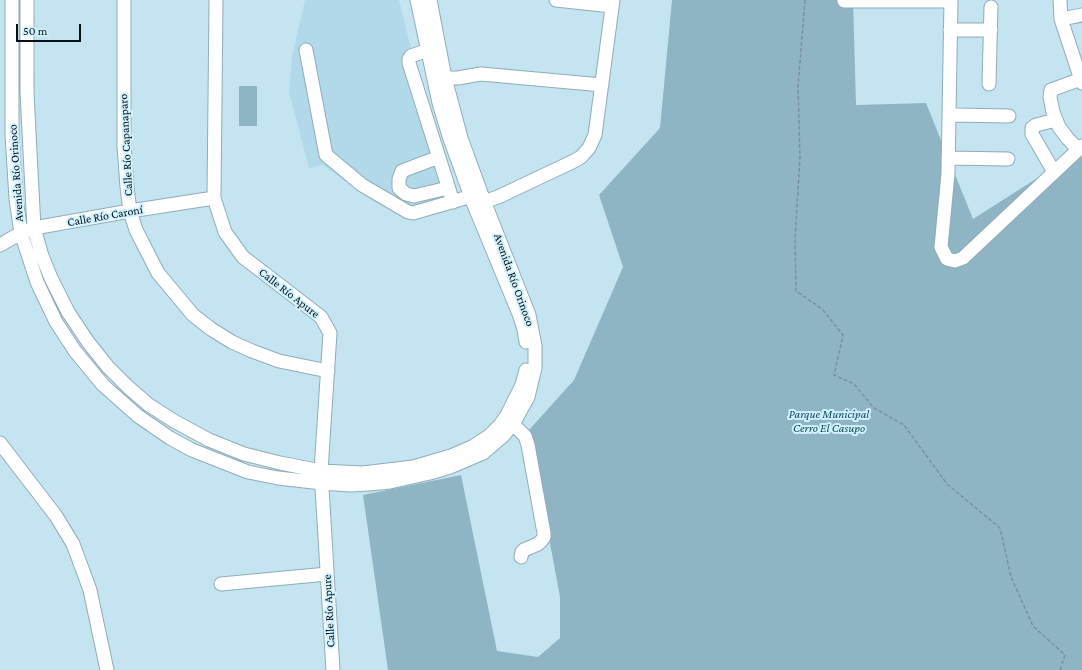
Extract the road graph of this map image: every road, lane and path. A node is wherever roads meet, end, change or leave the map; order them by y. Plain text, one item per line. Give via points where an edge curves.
1 (12, 0) edge
2 (28, 0) edge
3 (124, 0) edge
4 (216, 0) edge
5 (417, 0) edge
6 (430, 0) edge
7 (556, 0) edge
8 (805, 0) edge
9 (951, 0) edge
10 (1060, 0) edge
11 (844, 1) edge
12 (613, 3) edge
13 (991, 7) dead end
14 (1082, 15) edge
15 (1061, 19) junction
16 (950, 30) junction
17 (991, 30) junction
18 (27, 31) junction
19 (6, 32) edge
20 (306, 50) dead end
21 (428, 50) junction
22 (439, 80) junction
23 (1081, 81) edge
24 (990, 84) dead end
25 (602, 85) junction
26 (949, 116) junction
27 (1009, 116) dead end
28 (1056, 120) junction
29 (1080, 147) edge
30 (439, 157) junction
31 (948, 158) junction
32 (1008, 159) dead end
33 (1054, 172) junction
34 (448, 188) junction
35 (214, 198) junction
36 (477, 201) junction
37 (453, 202) junction
38 (130, 211) junction
39 (34, 228) junction
40 (21, 233) junction
41 (0, 245) edge
42 (528, 328) junction
43 (328, 371) junction
44 (513, 424) junction
45 (0, 443) edge
46 (468, 454) junction
47 (322, 477) junction
48 (521, 558) dead end
49 (327, 574) junction
50 (221, 584) dead end
51 (107, 670) edge
52 (333, 670) edge
53 (1060, 670) edge

1 - 19 street, Avenida Río Orinoco
2 - 18 street, Avenida Río Orinoco
3 - 38 street, Calle Río Capanaparo via 124,146
4 - 35 street, Calle Río Apure
5 - 21 street, Avenida Río Orinoco
6 - 22 street, Avenida Río Orinoco
7 - 12 street
8 - 53 path via 798,87 800,157 795,240 796,291 822,309 843,335 834,375 854,384 874,408 904,425 948,484 1000,528 1011,577 1033,626 1065,655
9 - 11 street
9 - 16 street
10 - 15 street
12 - 25 street
13 - 17 street
14 - 15 street
15 - 23 street
16 - 17 street
16 - 26 street
17 - 24 street
18 - 19 street
18 - 39 street, Avenida Río Orinoco via 27,92
19 - 40 street, Avenida Río Orinoco via 16,199
20 - 37 street via 326,155 362,185 408,212 416,213
21 - 22 street, Avenida Río Orinoco
21 - 30 street via 411,56 409,63
22 - 25 street via 481,74
22 - 36 street, Avenida Río Orinoco via 461,138
23 - 28 street via 1051,90 1050,97
25 - 36 street via 595,135 581,157 498,197
26 - 27 street
26 - 31 street
28 - 29 street via 1063,134 1072,144
28 - 33 street via 1032,128 1032,134
29 - 33 street
30 - 34 street
30 - 34 street via 402,171 399,188 414,196
31 - 32 street
31 - 33 street via 941,247 947,259 955,261 963,258
34 - 37 street
35 - 38 street, Calle Río Caroní
35 - 43 street, Calle Río Apure via 225,232 243,258 321,317 330,333
36 - 37 street
36 - 42 street, Avenida Río Orinoco via 529,315
38 - 39 street, Calle Río Caroní
38 - 43 street, Calle Río Capanaparo via 136,230 158,273 193,315 232,342 252,351 279,361
39 - 40 street, Calle Río Caroní
39 - 47 street, Avenida Río Orinoco via 42,256 68,312 108,367 128,387 174,421 209,440 244,454
40 - 41 street, Calle Río Caroní
40 - 47 street, Avenida Río Orinoco via 36,282 60,328 103,385 138,416 192,450 248,472 278,478
42 - 44 street, Avenida Río Orinoco via 535,346 535,368 528,397
42 - 46 street, Avenida Río Orinoco via 527,363 515,401 494,430 472,447
43 - 47 street, Calle Río Apure
44 - 46 street, Avenida Río Orinoco via 483,453
44 - 48 street via 528,445 544,533 538,544 522,552
45 - 51 street via 56,516 73,544 90,590
46 - 47 street, Avenida Río Orinoco via 450,467 390,482 356,485
47 - 49 street, Calle Río Apure
49 - 50 street
49 - 52 street, Calle Río Apure

